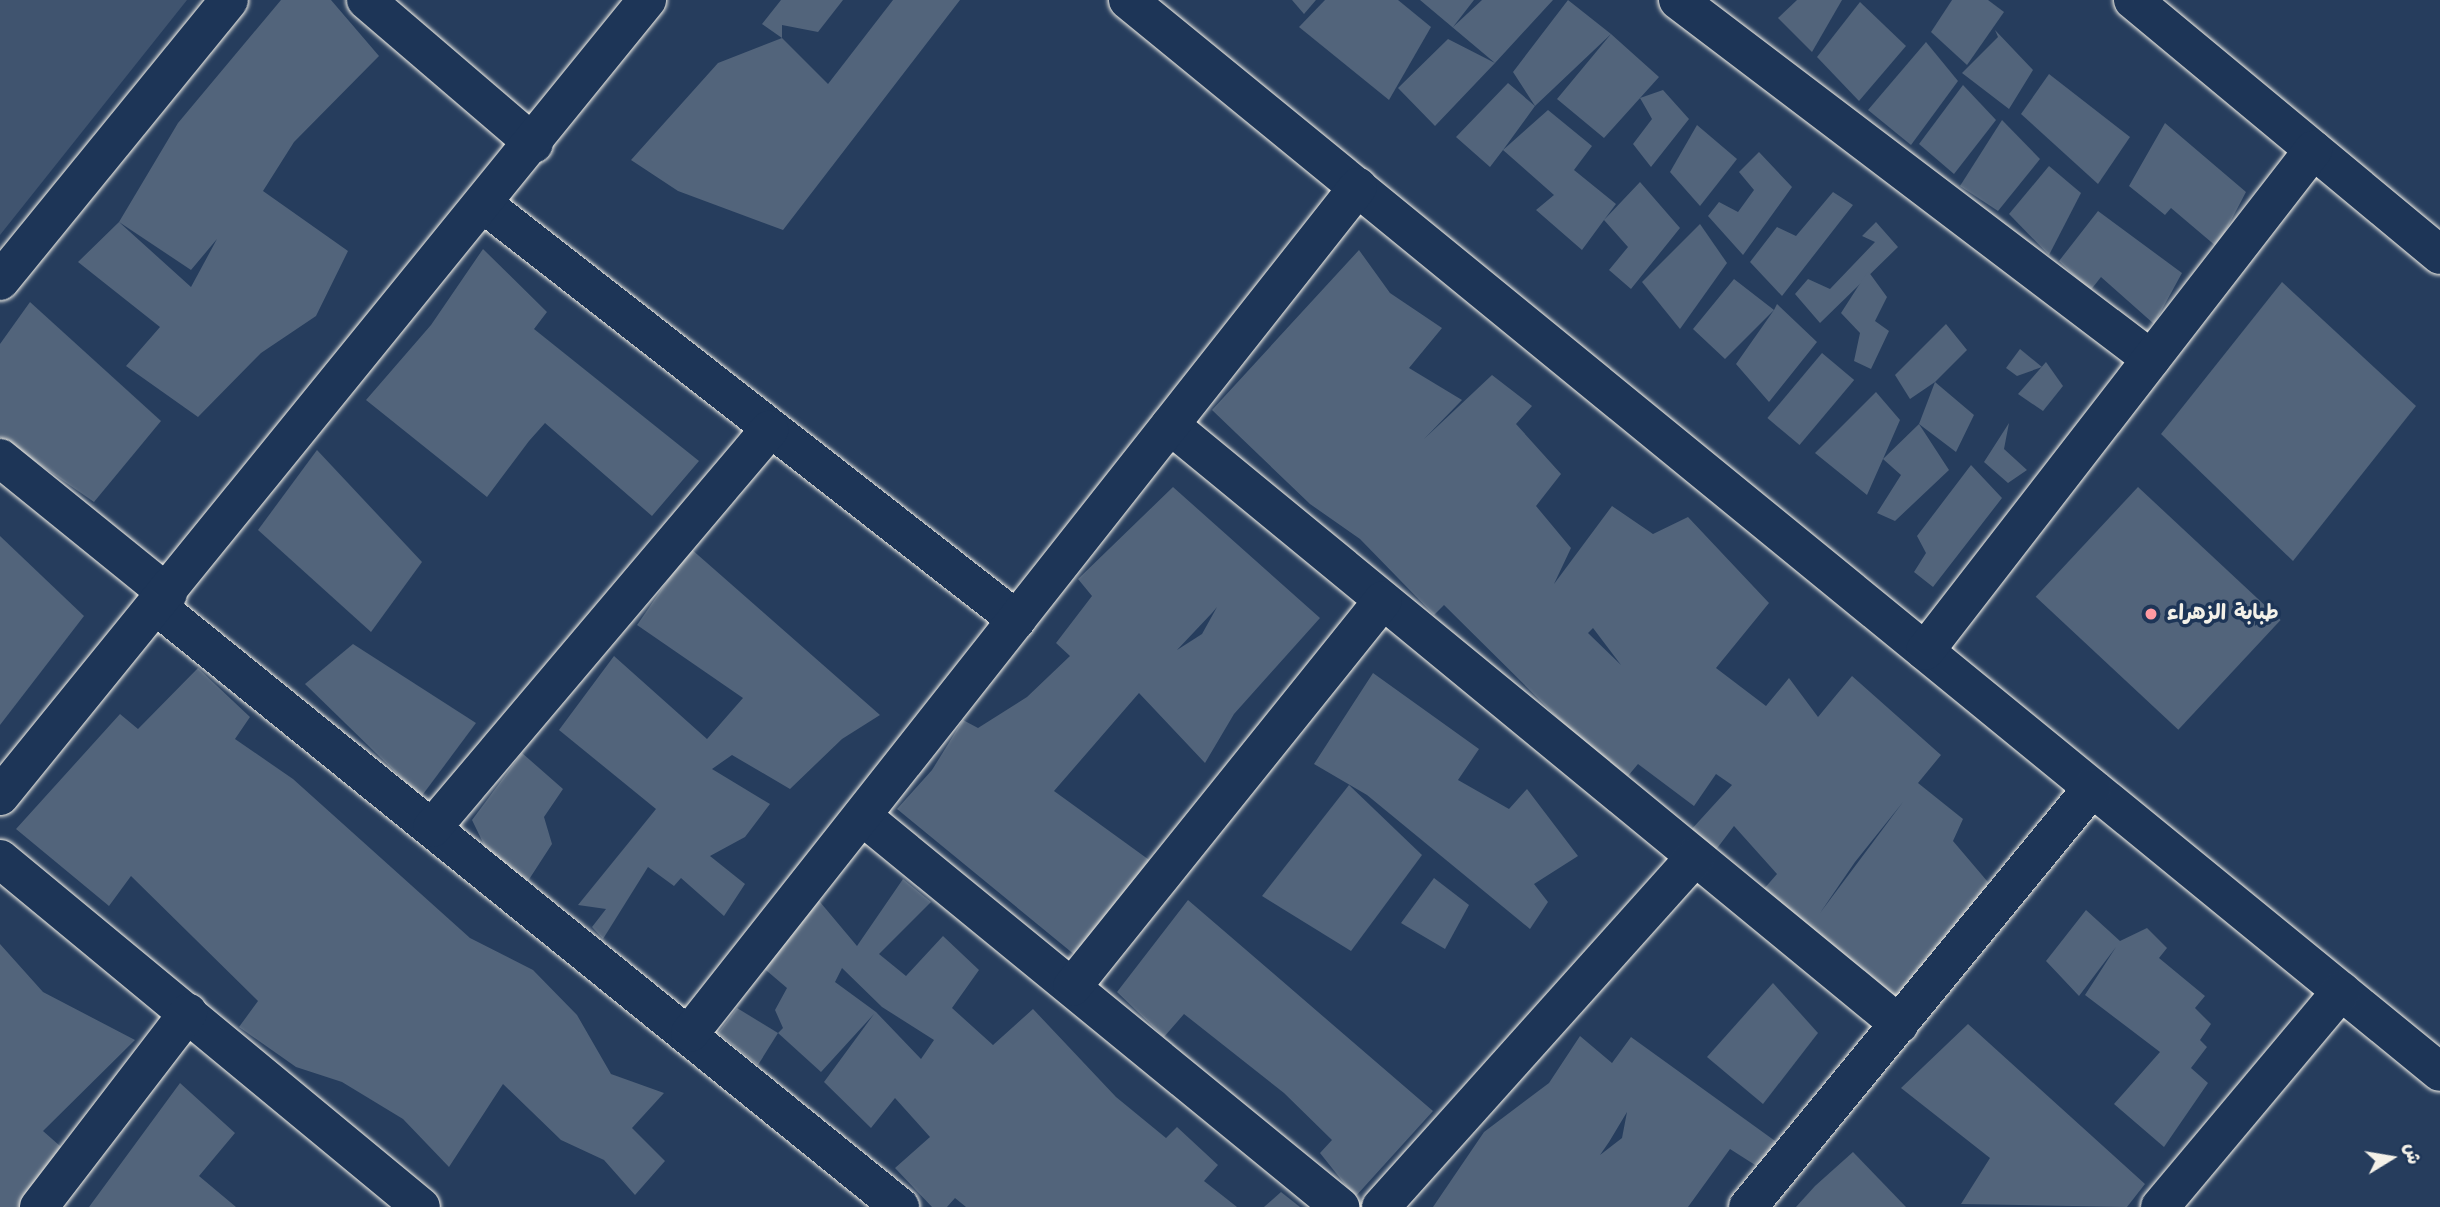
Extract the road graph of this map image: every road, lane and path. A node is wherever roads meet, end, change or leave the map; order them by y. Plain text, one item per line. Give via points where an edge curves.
1 (229, 0) edge
2 (366, 0) edge
3 (647, 0) edge
4 (1128, 0) edge
5 (1678, 0) edge
6 (2133, 0) edge
7 (534, 144) junction
8 (2313, 150) junction
9 (1357, 187) junction
10 (486, 206) junction
11 (2440, 255) edge
12 (0, 281) edge
13 (2151, 359) junction
14 (1170, 425) junction
15 (769, 430) junction
16 (0, 457) edge
17 (1383, 600) junction
18 (163, 601) junction
19 (1017, 620) junction
20 (1925, 651) junction
21 (2092, 788) junction
22 (0, 796) edge
23 (862, 816) junction
24 (432, 828) junction
25 (1695, 856) junction
26 (0, 859) edge
27 (1072, 987) junction
28 (2341, 991) junction
29 (188, 1013) junction
30 (1899, 1024) junction
31 (690, 1033) junction
32 (2440, 1072) edge
33 (39, 1207) edge
34 (421, 1207) edge
35 (900, 1207) edge
36 (1340, 1207) edge
37 (1381, 1207) edge
38 (1748, 1207) edge
39 (2160, 1207) edge

1 - 12 street
2 - 7 street
3 - 7 street
4 - 9 street
5 - 13 street
6 - 8 street
7 - 10 street
8 - 11 street
8 - 13 street
9 - 14 street
9 - 20 street
10 - 15 street
10 - 18 street
13 - 20 street
14 - 17 street
14 - 19 street
15 - 19 street
15 - 24 street
16 - 18 street
17 - 25 street
17 - 27 street
18 - 22 street
18 - 24 street
19 - 23 street
20 - 21 street
21 - 28 street
21 - 30 street
23 - 27 street
23 - 31 street
24 - 31 street
25 - 30 street
25 - 37 street
26 - 29 street
27 - 36 street
28 - 32 street
28 - 39 street
29 - 33 street
29 - 34 street
30 - 38 street
31 - 35 street

